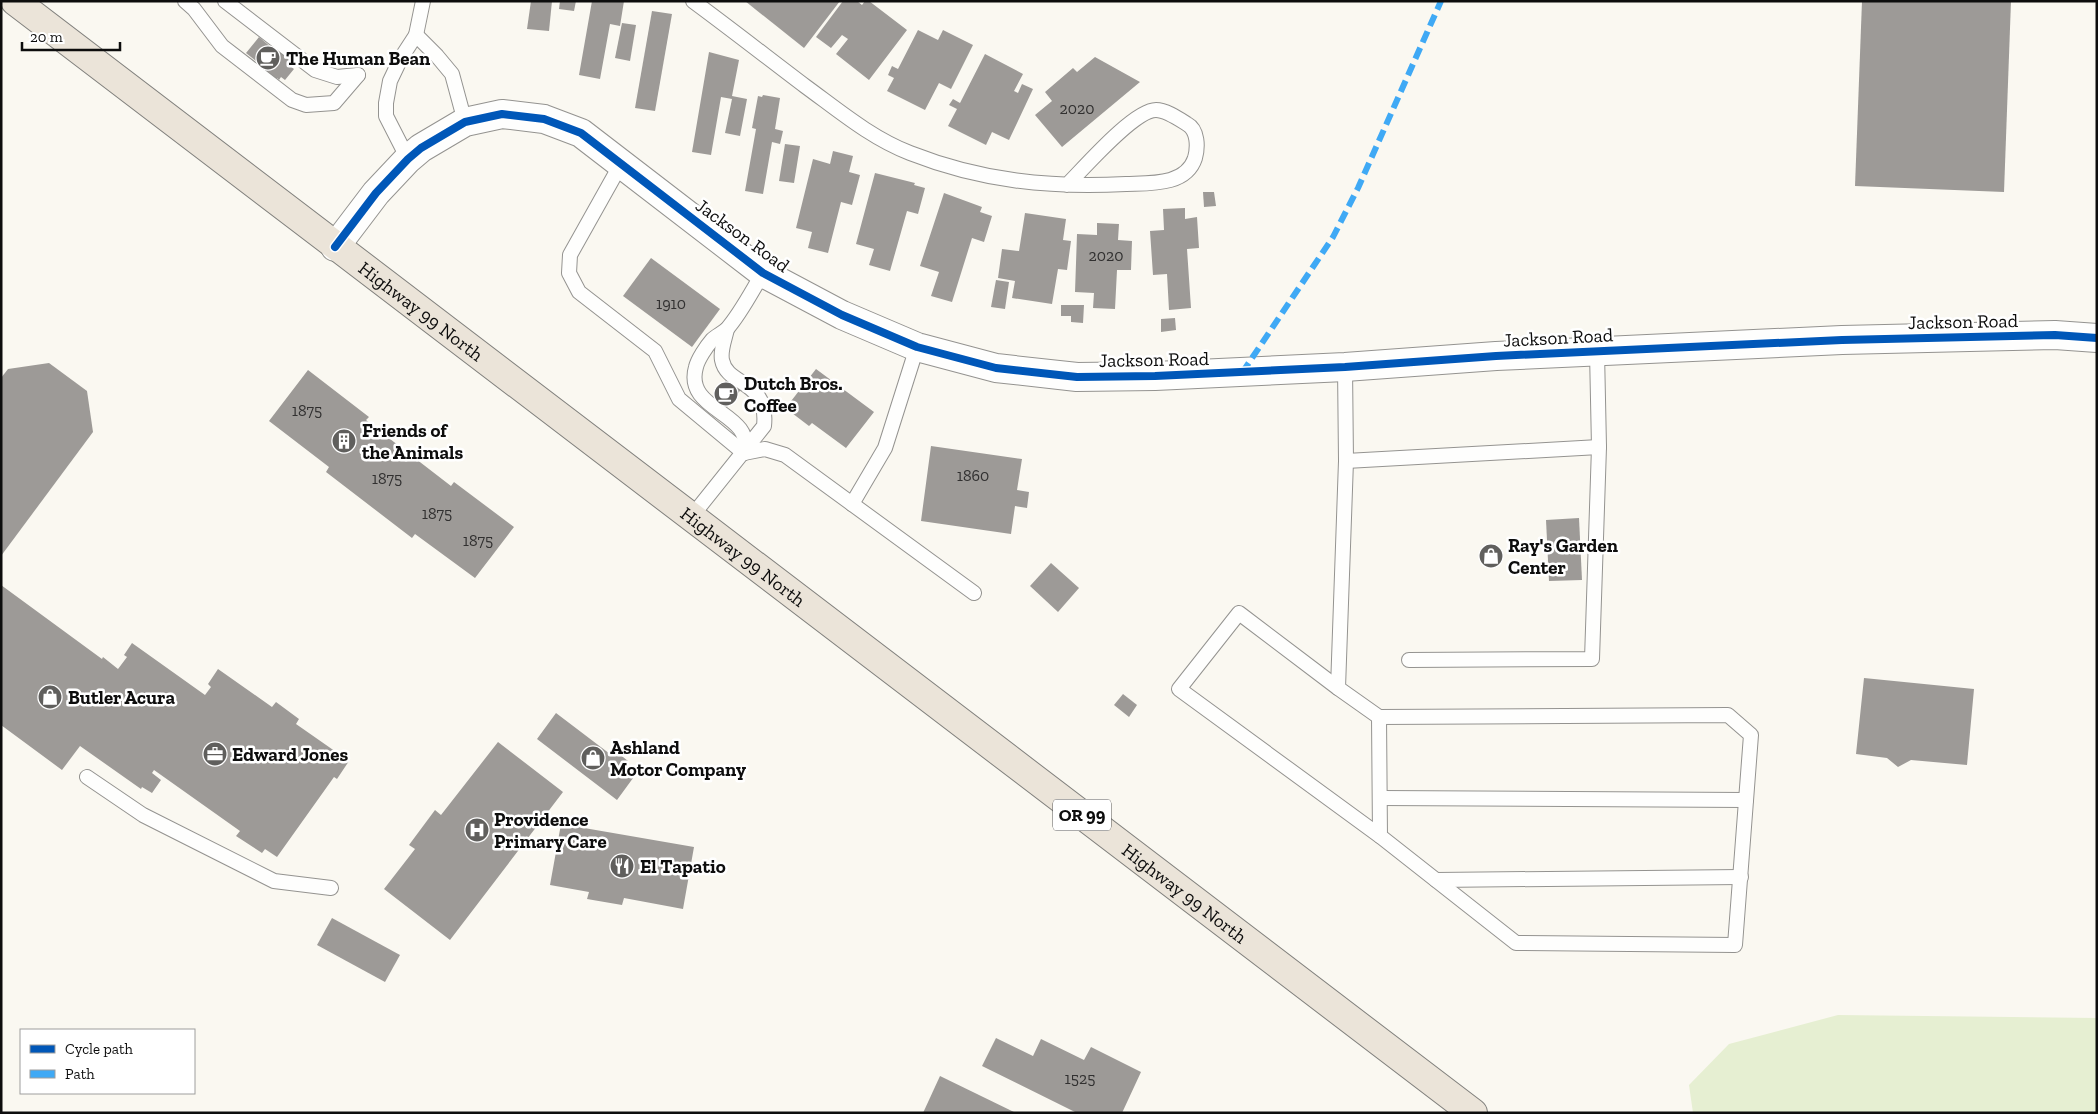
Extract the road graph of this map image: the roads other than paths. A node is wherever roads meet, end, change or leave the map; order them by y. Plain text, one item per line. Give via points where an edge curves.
1 (15, 1) edge
2 (185, 1) edge
3 (225, 1) edge
4 (423, 1) edge
5 (693, 1) edge
6 (416, 36) junction
7 (465, 122) junction
8 (408, 159) junction
9 (621, 164) junction
10 (1067, 185) junction
11 (334, 246) junction
12 (763, 274) junction
13 (727, 329) junction
14 (2097, 338) edge
15 (916, 347) junction
16 (1597, 352) junction
17 (1345, 367) junction
18 (1599, 447) junction
19 (744, 453) junction
20 (1346, 461) junction
21 (852, 504) junction
22 (692, 516) junction
23 (974, 593) dead end
24 (1409, 660) dead end
25 (1338, 688) junction
26 (1379, 717) junction
27 (87, 777) dead end
28 (1381, 798) junction
29 (1746, 800) junction
30 (1380, 836) junction
31 (1741, 876) junction
32 (1436, 880) junction
33 (330, 888) dead end
34 (1473, 1113) edge

1 - 11 main road, Highway 99 North / OR 99
2 - 3 lane via 222,46 292,100 306,106 334,103 358,75 336,78 314,70
4 - 6 lane
5 - 10 lane via 865,130 909,152 965,171 1031,184
6 - 7 lane via 452,74
6 - 8 lane via 390,81 386,103 386,116
7 - 8 street, Jackson Road
7 - 9 street, Jackson Road via 502,114 544,119 581,134
8 - 11 street, Jackson Road
9 - 12 street, Jackson Road
9 - 19 lane via 570,255 569,274 580,292 655,351 679,399
10 - 10 lane via 1167,182 1186,173 1195,159 1198,140 1192,126 1156,110 1140,116 1119,133
11 - 22 main road, Highway 99 North / OR 99
12 - 13 lane
12 - 15 street, Jackson Road via 842,316
13 - 19 lane via 722,363 757,394 766,415 764,426
13 - 19 lane via 712,340 696,365 695,386 700,396 741,429 746,445
14 - 16 street, Jackson Road via 2055,335 1842,340
15 - 17 street, Jackson Road via 996,368 1077,377
15 - 21 lane via 885,448
16 - 17 street, Jackson Road
16 - 18 lane
17 - 20 lane
18 - 20 lane
18 - 24 lane via 1592,659
19 - 21 lane via 765,449 785,455
19 - 22 lane
20 - 25 lane
21 - 23 lane
22 - 34 main road, Highway 99 North / OR 99
25 - 26 lane
25 - 30 lane via 1239,613 1179,689
26 - 28 lane
26 - 29 lane via 1728,715 1751,736
27 - 33 lane via 143,815 274,881
28 - 29 lane
28 - 30 lane
29 - 31 lane
30 - 32 lane
31 - 32 lane
31 - 32 lane via 1736,945 1516,943

